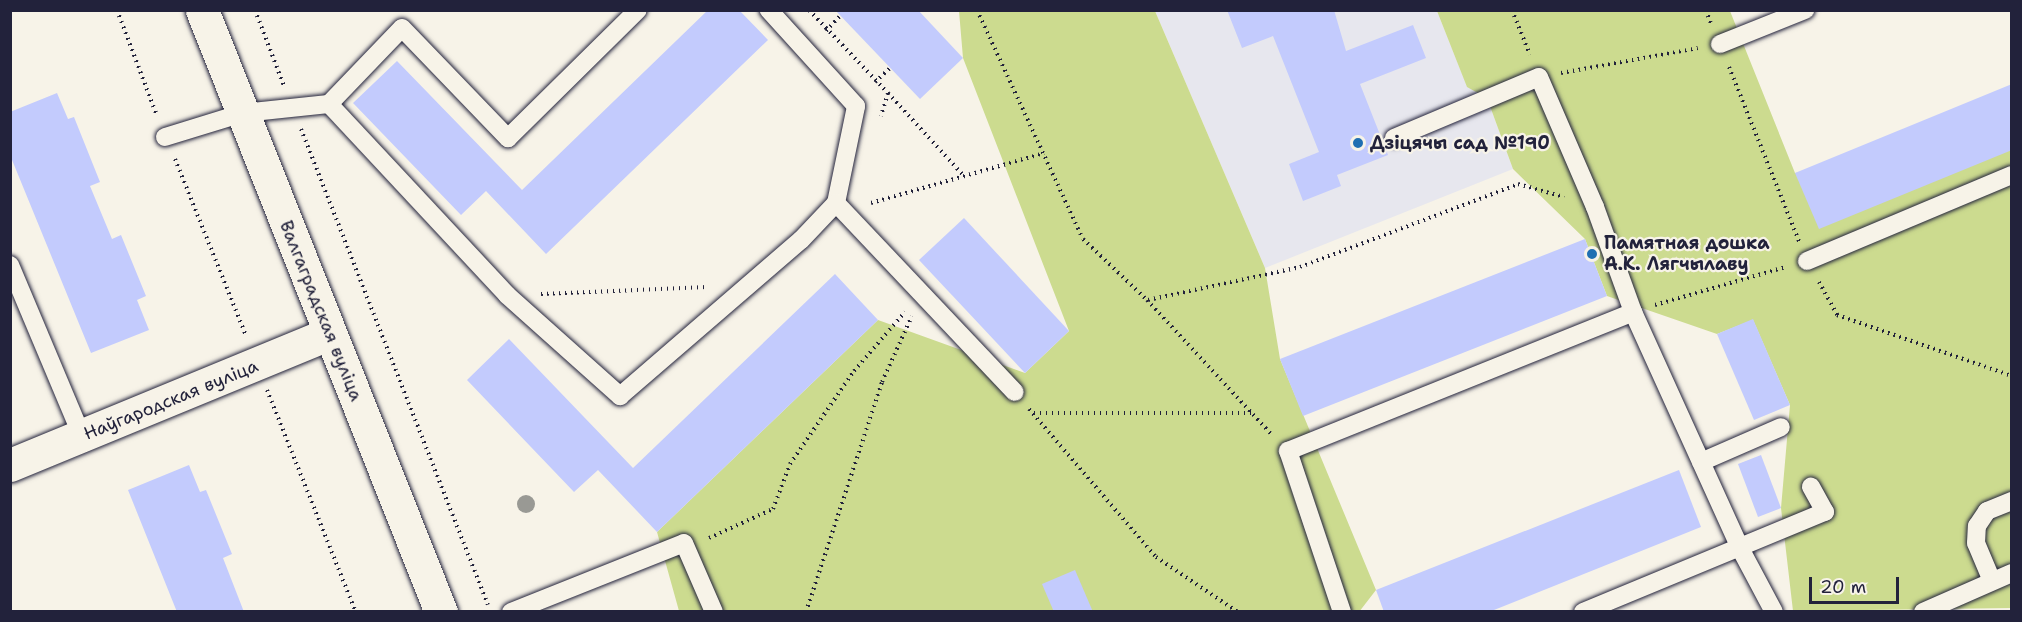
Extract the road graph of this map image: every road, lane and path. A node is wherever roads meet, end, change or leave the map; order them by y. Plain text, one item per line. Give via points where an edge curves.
1 (117, 10) edge
2 (202, 10) edge
3 (255, 10) edge
4 (638, 10) edge
5 (769, 10) edge
6 (977, 10) edge
7 (1512, 10) edge
8 (1706, 10) edge
9 (1805, 10) edge
10 (1720, 45) junction
11 (1539, 77) junction
12 (888, 93) dead end
13 (329, 104) junction
14 (294, 110) junction
15 (243, 113) junction
16 (165, 137) joint
17 (1394, 138) dead end
18 (1044, 153) junction
19 (2012, 175) edge
20 (965, 176) junction
21 (840, 207) junction
22 (1595, 207) junction
23 (1808, 261) junction
24 (10, 265) edge
25 (748, 285) junction
26 (923, 291) junction
27 (507, 295) junction
28 (1147, 300) junction
29 (1633, 312) junction
30 (330, 333) junction
31 (2012, 376) edge
32 (1016, 392) joint
33 (1033, 413) junction
34 (1251, 413) junction
35 (1782, 427) dead end
36 (82, 436) junction
37 (1287, 451) junction
38 (1701, 462) junction
39 (10, 465) edge
40 (1811, 487) dead end
41 (2012, 501) edge
42 (684, 543) junction
43 (1741, 550) junction
44 (2012, 573) edge
45 (1992, 581) junction
46 (441, 612) edge
47 (490, 612) edge
48 (511, 612) edge
49 (714, 612) edge
50 (806, 612) edge
51 (1238, 612) edge
52 (1342, 612) edge
53 (1583, 612) edge
54 (1774, 612) edge
55 (1923, 612) edge

1 - 16 path
2 - 15 main road, Валгаградская вуліца
3 - 14 path
4 - 13 lane via 508,138 402,28
5 - 21 lane via 856,106
6 - 18 path
7 - 11 path
8 - 10 path
9 - 10 lane
10 - 11 path
10 - 23 path
11 - 17 lane
11 - 22 lane
12 - 20 path
13 - 14 lane
13 - 27 lane
14 - 15 lane
14 - 47 path
15 - 16 lane
15 - 30 main road, Валгаградская вуліца
18 - 20 path
18 - 28 path via 1083,239
19 - 23 lane
20 - 21 path
21 - 25 lane
21 - 26 lane
22 - 28 path via 1518,184 1300,267
22 - 29 lane
23 - 29 path
23 - 31 path via 1837,315
24 - 36 lane
25 - 27 path
25 - 27 lane via 620,396
26 - 32 lane
26 - 42 path via 854,371 790,464 772,509 718,536
26 - 50 path via 882,382
28 - 34 path
29 - 37 lane
29 - 38 lane
30 - 36 main road, Наўгародская вуліца
30 - 46 main road, Валгаградская вуліца
32 - 33 path
33 - 34 path
33 - 51 path via 1156,557
34 - 37 path
35 - 38 lane
36 - 39 main road, Наўгародская вуліца
37 - 52 lane
38 - 43 lane
40 - 43 lane via 1825,512
41 - 45 lane via 1987,511 1977,526 1976,543
42 - 48 lane
42 - 49 lane
43 - 53 lane
43 - 54 lane
44 - 45 lane
45 - 55 lane

